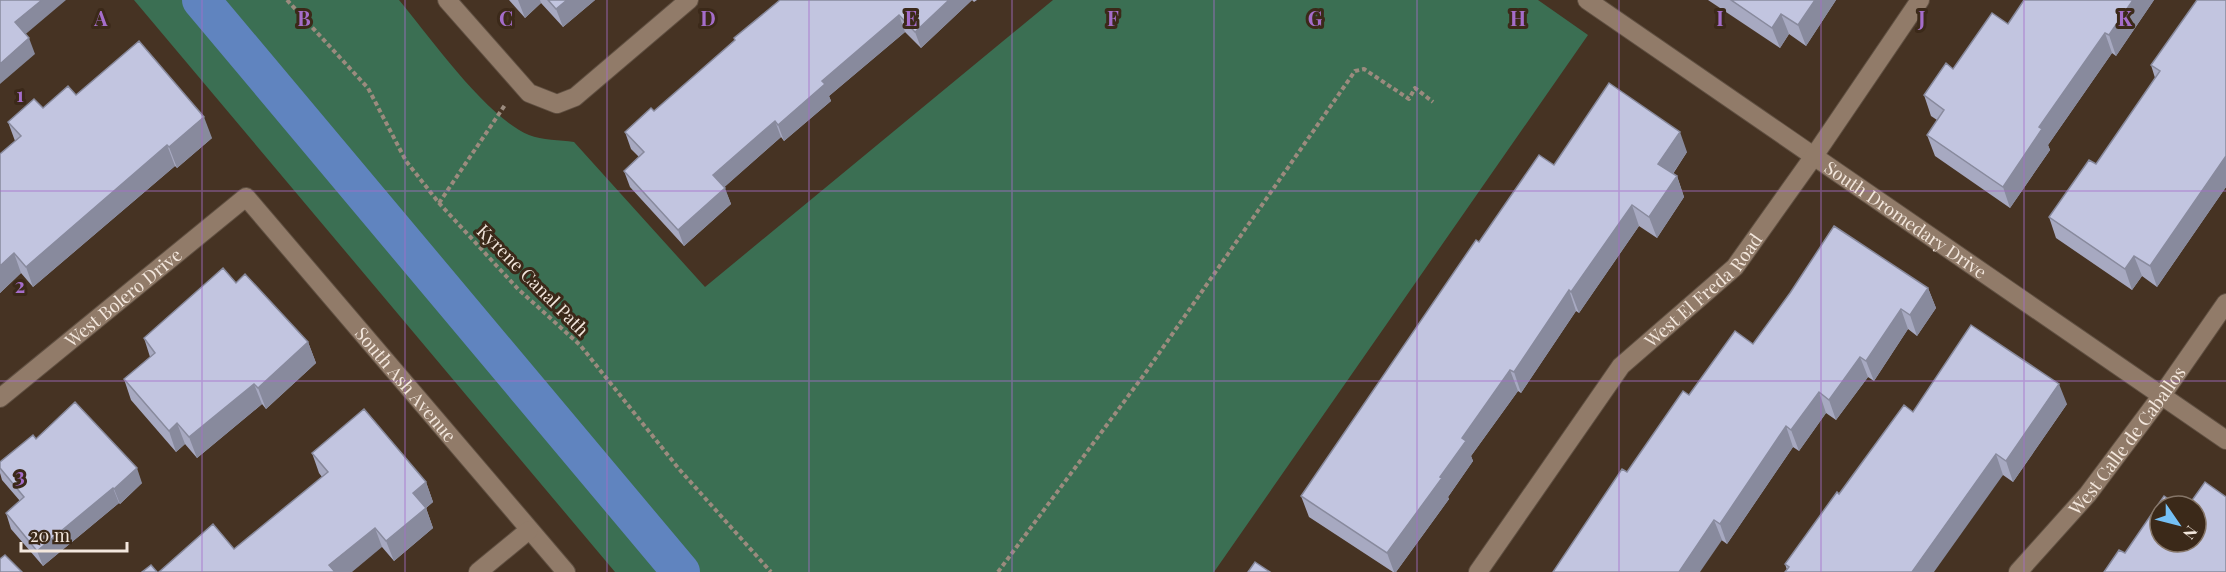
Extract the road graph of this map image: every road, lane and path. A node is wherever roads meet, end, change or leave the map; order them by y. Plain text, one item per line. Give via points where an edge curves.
1 (287, 0) edge
2 (447, 0) edge
3 (689, 0) edge
4 (1587, 0) edge
5 (1920, 0) edge
6 (519, 81) junction
7 (1433, 102) dead end
8 (1814, 156) junction
9 (246, 197) joint
10 (439, 203) junction
11 (2226, 303) edge
12 (2162, 395) junction
13 (0, 398) edge
14 (2226, 440) edge
15 (529, 530) junction
16 (478, 572) edge
17 (566, 572) edge
18 (771, 572) edge
19 (998, 572) edge
20 (1478, 572) edge
21 (2018, 572) edge

1 - 10 path, Kyrene Canal Path via 368,88 406,161
2 - 6 street
3 - 6 street via 575,97 557,104 529,93
4 - 8 street, South Dromedary Drive
5 - 8 street, West El Freda Road
6 - 10 path
7 - 19 path via 1415,88 1408,99 1364,69 1355,71 1140,380
8 - 12 street, South Dromedary Drive
8 - 20 street, West El Freda Road via 1735,267 1621,366
9 - 13 street, West Bolero Drive
9 - 15 street, South Ash Avenue
10 - 18 path, Kyrene Canal Path via 518,289 580,345 679,469
11 - 12 street, West Calle de Caballos
12 - 14 street, South Dromedary Drive
12 - 21 street, West Calle de Caballos via 2088,494
15 - 16 street
15 - 17 street, South Ash Avenue

